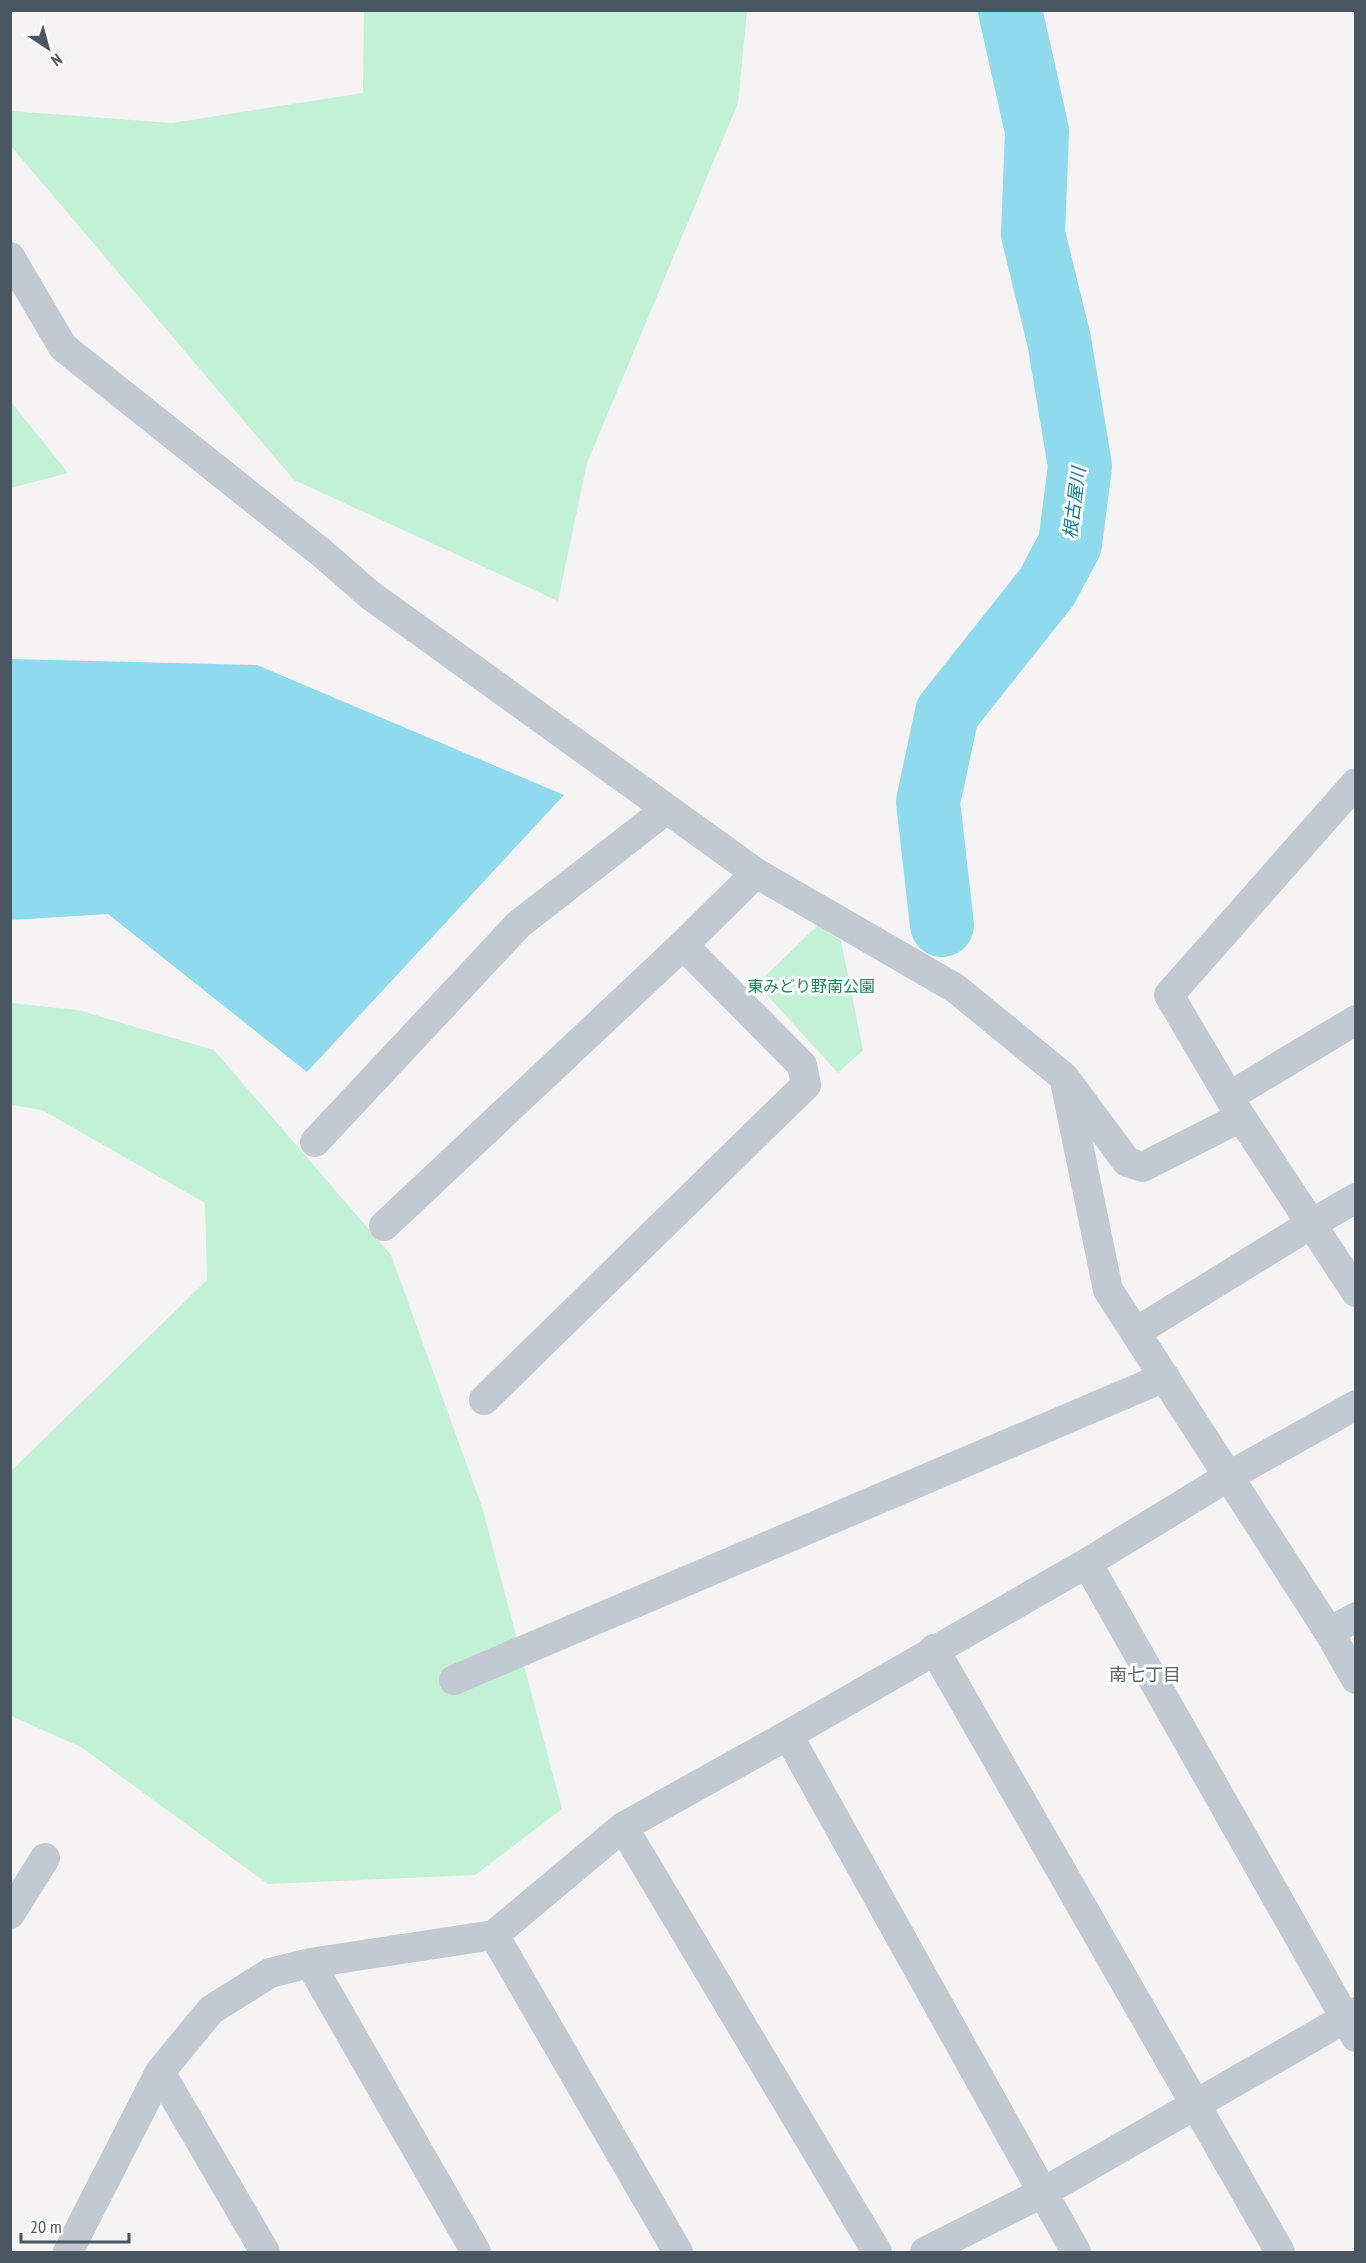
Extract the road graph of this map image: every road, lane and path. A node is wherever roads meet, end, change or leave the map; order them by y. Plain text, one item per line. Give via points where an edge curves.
1 (10, 257) edge
2 (1356, 783) edge
3 (667, 809) junction
4 (756, 873) junction
5 (683, 945) junction
6 (1356, 1020) edge
7 (1064, 1077) junction
8 (1235, 1107) junction
9 (315, 1142) dead end
10 (1356, 1198) edge
11 (1311, 1224) junction
12 (384, 1226) dead end
13 (1356, 1292) edge
14 (1136, 1332) junction
15 (1165, 1377) junction
16 (484, 1400) dead end
17 (1356, 1405) edge
18 (1229, 1476) junction
19 (1087, 1563) junction
20 (1356, 1617) edge
21 (1329, 1632) junction
22 (934, 1649) junction
23 (1356, 1679) edge
24 (454, 1680) dead end
25 (788, 1735) junction
26 (623, 1827) junction
27 (45, 1858) dead end
28 (11, 1912) edge
29 (494, 1935) junction
30 (310, 1963) junction
31 (1352, 2022) edge
32 (160, 2072) junction
33 (1196, 2106) junction
34 (1042, 2193) junction
35 (68, 2253) edge
36 (265, 2253) edge
37 (476, 2253) edge
38 (678, 2253) edge
39 (877, 2253) edge
40 (925, 2253) edge
41 (1076, 2253) edge
42 (1280, 2253) edge

1 - 3 street via 63,347 370,595
2 - 8 street via 1168,995
3 - 4 street
3 - 9 street via 519,924
4 - 5 street
4 - 7 street via 955,988
5 - 12 street
5 - 16 street via 802,1065 806,1084
6 - 8 street
7 - 8 street via 1127,1162 1143,1167
7 - 14 street via 1108,1290
8 - 11 street
10 - 11 street
11 - 13 street
11 - 14 street
14 - 15 street
15 - 18 street
15 - 24 street
17 - 18 street
18 - 19 street
18 - 21 street
19 - 22 street
19 - 31 street
20 - 21 street
21 - 23 street
22 - 25 street
22 - 33 street
25 - 26 street
25 - 34 street
26 - 29 street
26 - 39 street
27 - 28 street
29 - 30 street
29 - 38 street
30 - 32 street via 270,1973 212,2010
30 - 37 street
31 - 33 street
32 - 35 street
32 - 36 street
33 - 34 street
33 - 42 street
34 - 40 street
34 - 41 street

